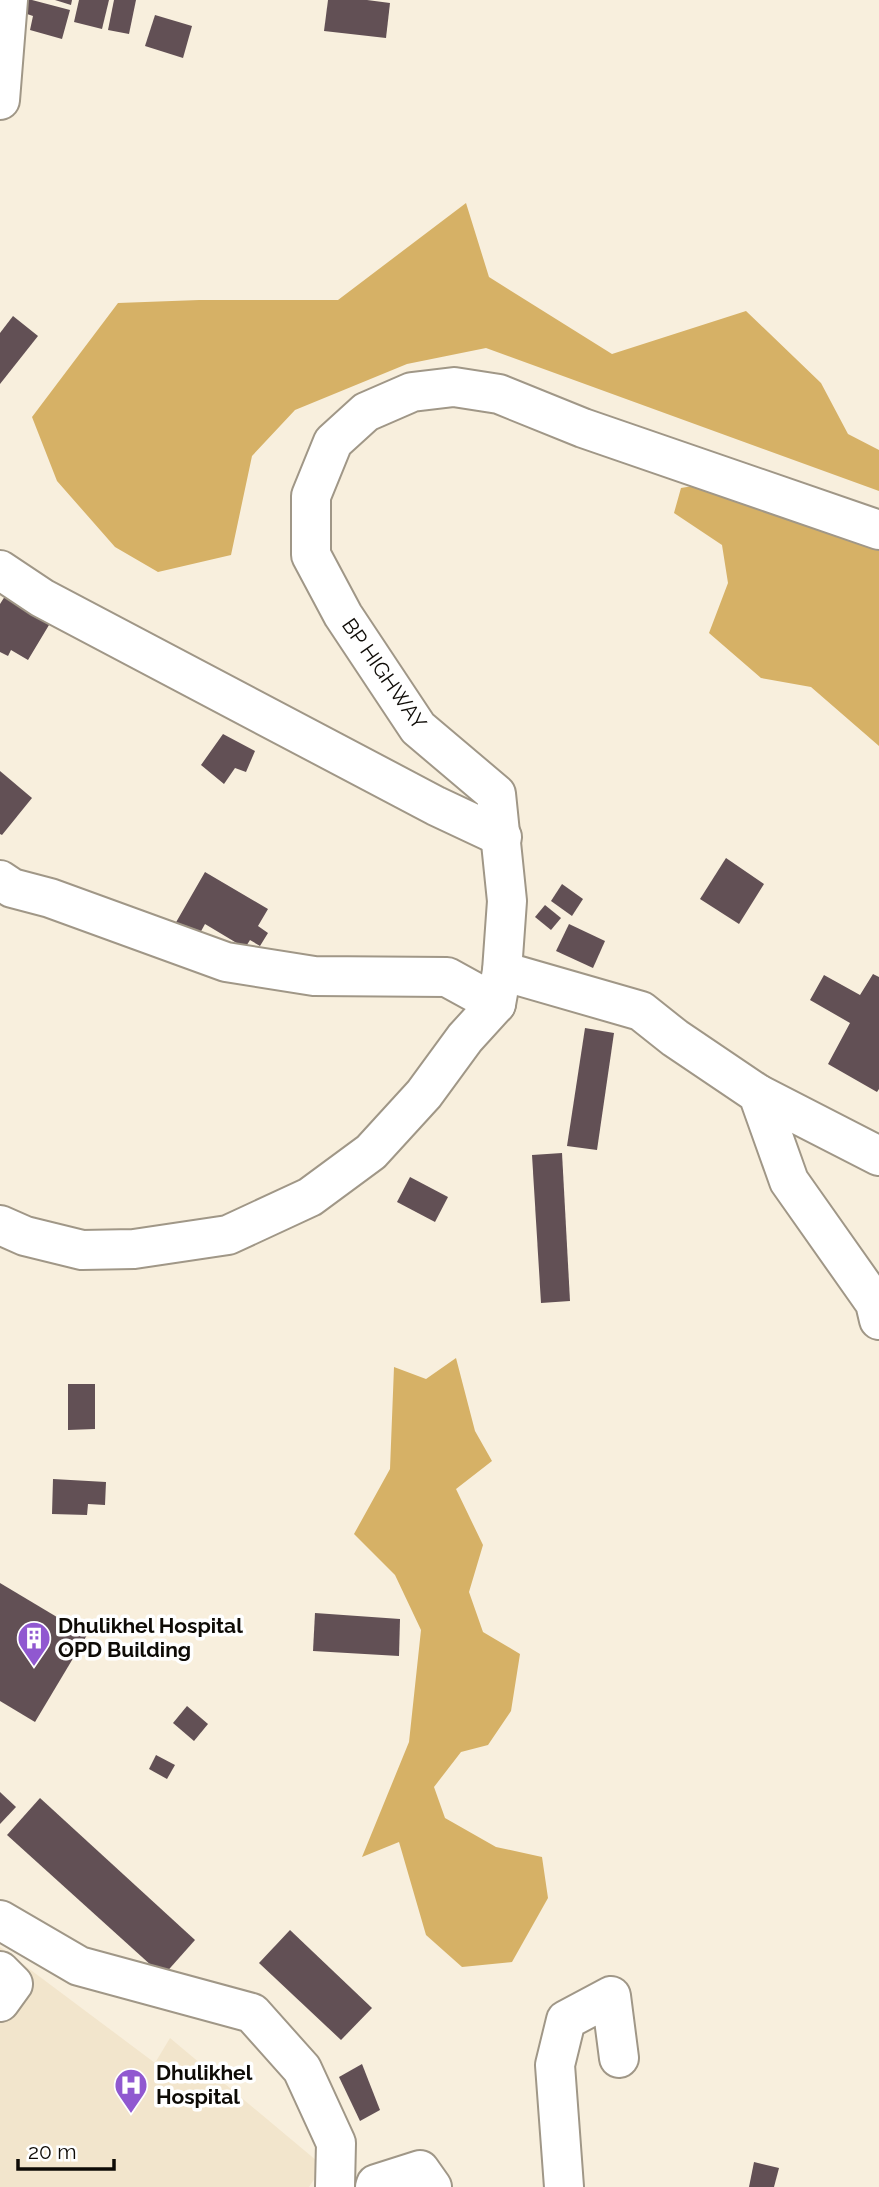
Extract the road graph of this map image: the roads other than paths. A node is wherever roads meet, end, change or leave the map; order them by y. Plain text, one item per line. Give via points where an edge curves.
1 (8, 0) edge
2 (0, 100) edge
3 (879, 530) edge
4 (0, 570) edge
5 (502, 837) junction
6 (0, 880) edge
7 (499, 987) junction
8 (758, 1094) junction
9 (879, 1156) edge
10 (0, 1225) edge
11 (879, 1320) edge
12 (0, 1920) edge
13 (0, 1971) edge
14 (0, 2002) edge
15 (619, 2058) dead end
16 (335, 2187) edge
17 (375, 2187) edge
18 (432, 2187) edge
19 (564, 2187) edge

1 - 2 main road
3 - 5 main road, BP HIGHWAY via 583,428 499,394 454,387 412,392 366,412 333,442 311,496 311,555 343,615 418,728 496,794
4 - 5 main road via 42,598
5 - 7 main road, BP HIGHWAY via 507,901
6 - 7 main road via 226,962 314,976 447,977
7 - 8 main road via 641,1011
7 - 10 main road via 424,1094 371,1152 310,1197 228,1235 134,1249 82,1250
8 - 9 main road
8 - 11 main road via 789,1181 875,1303
12 - 16 main road via 79,1966 252,2013 302,2068 336,2143
13 - 14 main road via 13,1984
15 - 19 main road via 611,1996 566,2020 555,2065
17 - 18 main road via 420,2170

